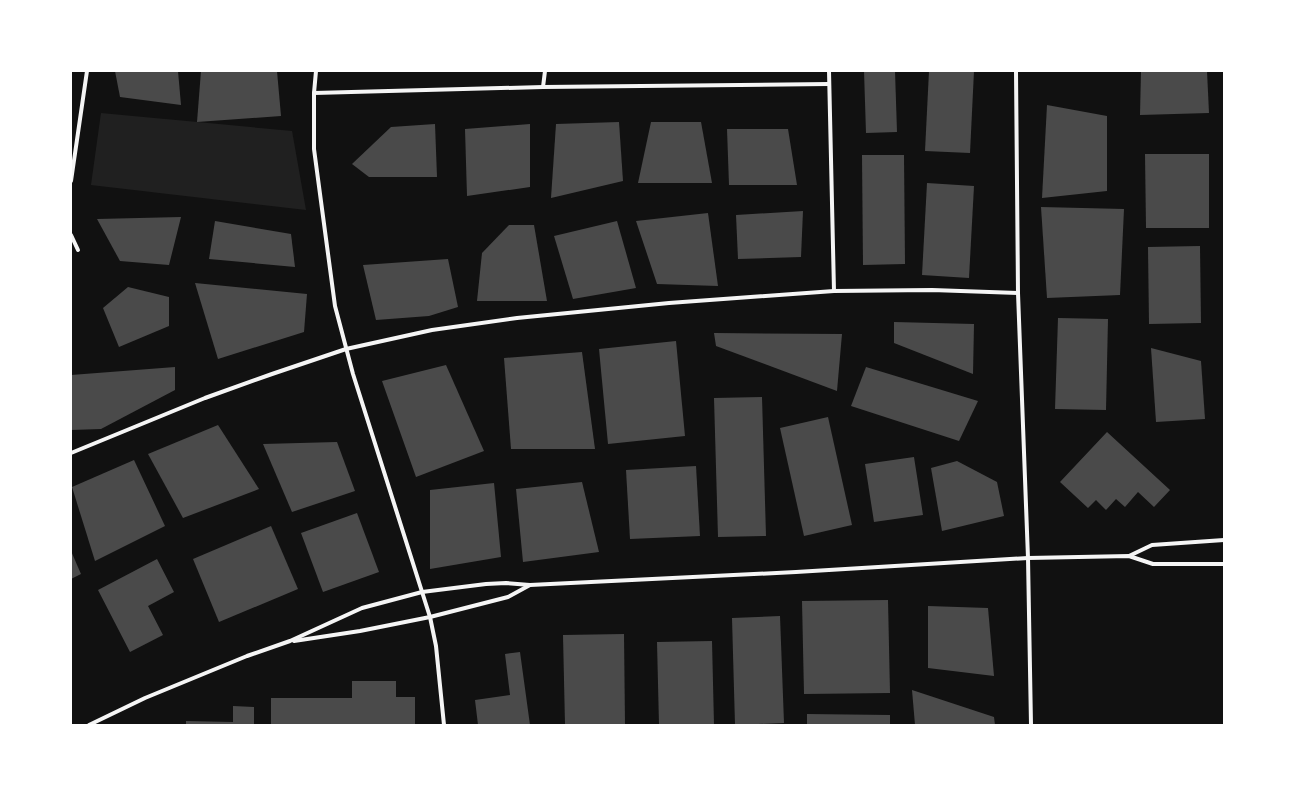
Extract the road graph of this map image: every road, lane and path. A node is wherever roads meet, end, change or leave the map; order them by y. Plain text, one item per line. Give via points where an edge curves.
1 (87, 71) edge
2 (316, 71) edge
3 (545, 71) edge
4 (829, 71) edge
5 (1016, 71) edge
6 (829, 84) junction
7 (543, 87) junction
8 (314, 93) junction
9 (71, 181) edge
10 (71, 234) edge
11 (78, 250) dead end
12 (834, 290) junction
13 (1018, 293) junction
14 (346, 349) junction
15 (71, 453) edge
16 (1224, 540) edge
17 (1129, 556) junction
18 (1028, 558) junction
19 (1224, 564) edge
20 (530, 585) junction
21 (422, 592) junction
22 (430, 617) junction
23 (290, 641) junction
24 (89, 725) edge
25 (444, 725) edge
26 (1031, 725) edge

1 - 9 street
2 - 8 street
3 - 7 street
4 - 6 street
5 - 13 street
6 - 7 street
6 - 12 street
7 - 8 street
8 - 14 street via 314,149 335,306
10 - 11 street
12 - 13 street
12 - 14 street via 516,318 432,330
13 - 18 street
14 - 15 street via 205,398
14 - 21 street
16 - 17 street via 1152,545
17 - 18 street
17 - 19 street via 1153,564
18 - 20 street
18 - 26 street
20 - 21 street via 486,584
20 - 22 street via 508,597
21 - 22 street
21 - 23 street via 362,608
22 - 23 street
22 - 25 street via 436,646
23 - 24 street via 145,698

